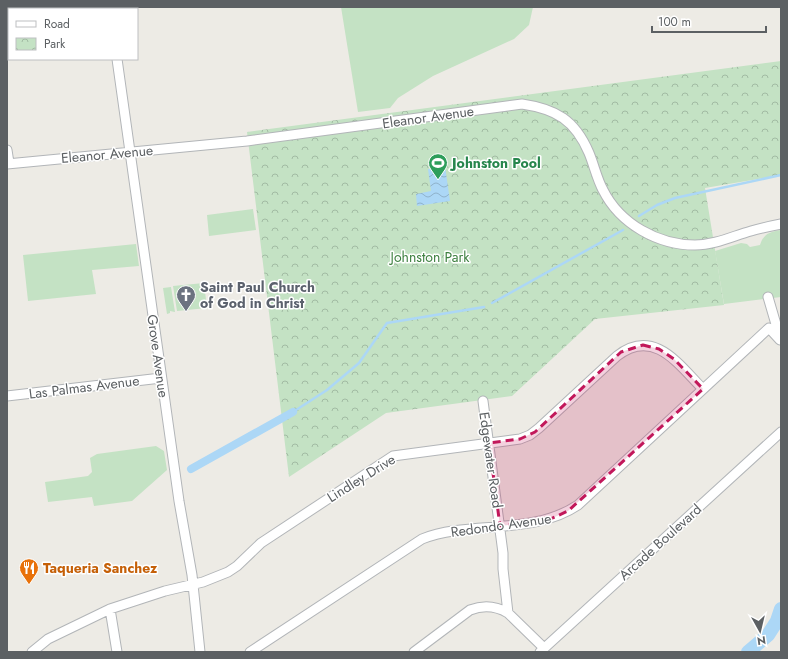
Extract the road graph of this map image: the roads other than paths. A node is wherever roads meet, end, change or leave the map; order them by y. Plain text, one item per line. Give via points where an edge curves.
1 (117, 60) edge
2 (7, 150) edge
3 (130, 152) junction
4 (8, 164) edge
5 (781, 224) edge
6 (768, 297) dead end
7 (781, 341) edge
8 (162, 378) junction
9 (703, 390) junction
10 (7, 396) edge
11 (483, 401) dead end
12 (781, 432) edge
13 (489, 443) junction
14 (500, 526) junction
15 (193, 585) junction
16 (110, 609) junction
17 (508, 612) junction
18 (542, 650) edge
19 (32, 652) edge
20 (117, 652) edge
21 (200, 652) edge
22 (250, 652) edge
23 (414, 652) edge

1 - 3 street, Grove Avenue
2 - 4 street
3 - 4 street, Eleanor Avenue
3 - 5 street, Eleanor Avenue via 247,141 522,104 544,108 563,117 579,133 603,190 616,209 632,224 652,236 673,243 696,245 718,242
3 - 8 street, Grove Avenue
6 - 7 street
7 - 9 street, Redondo Avenue via 769,328
8 - 10 street, Las Palmas Avenue
8 - 15 street, Grove Avenue
9 - 13 street, Lindley Drive via 665,351 648,346 632,347 617,356 535,432 520,438
9 - 14 street, Redondo Avenue via 578,505 548,520
11 - 13 street, Edgewater Road
12 - 18 street, Arcade Boulevard
13 - 14 street, Edgewater Road
13 - 15 street, Lindley Drive via 404,454 388,459 261,543 228,572
14 - 17 street, Edgewater Road
14 - 22 street, Redondo Avenue via 422,539
15 - 16 street, Lindley Drive via 165,591
15 - 21 street, Grove Avenue
16 - 19 street, Lindley Drive via 48,639
16 - 20 street
17 - 18 street
17 - 23 street via 481,606 470,610

